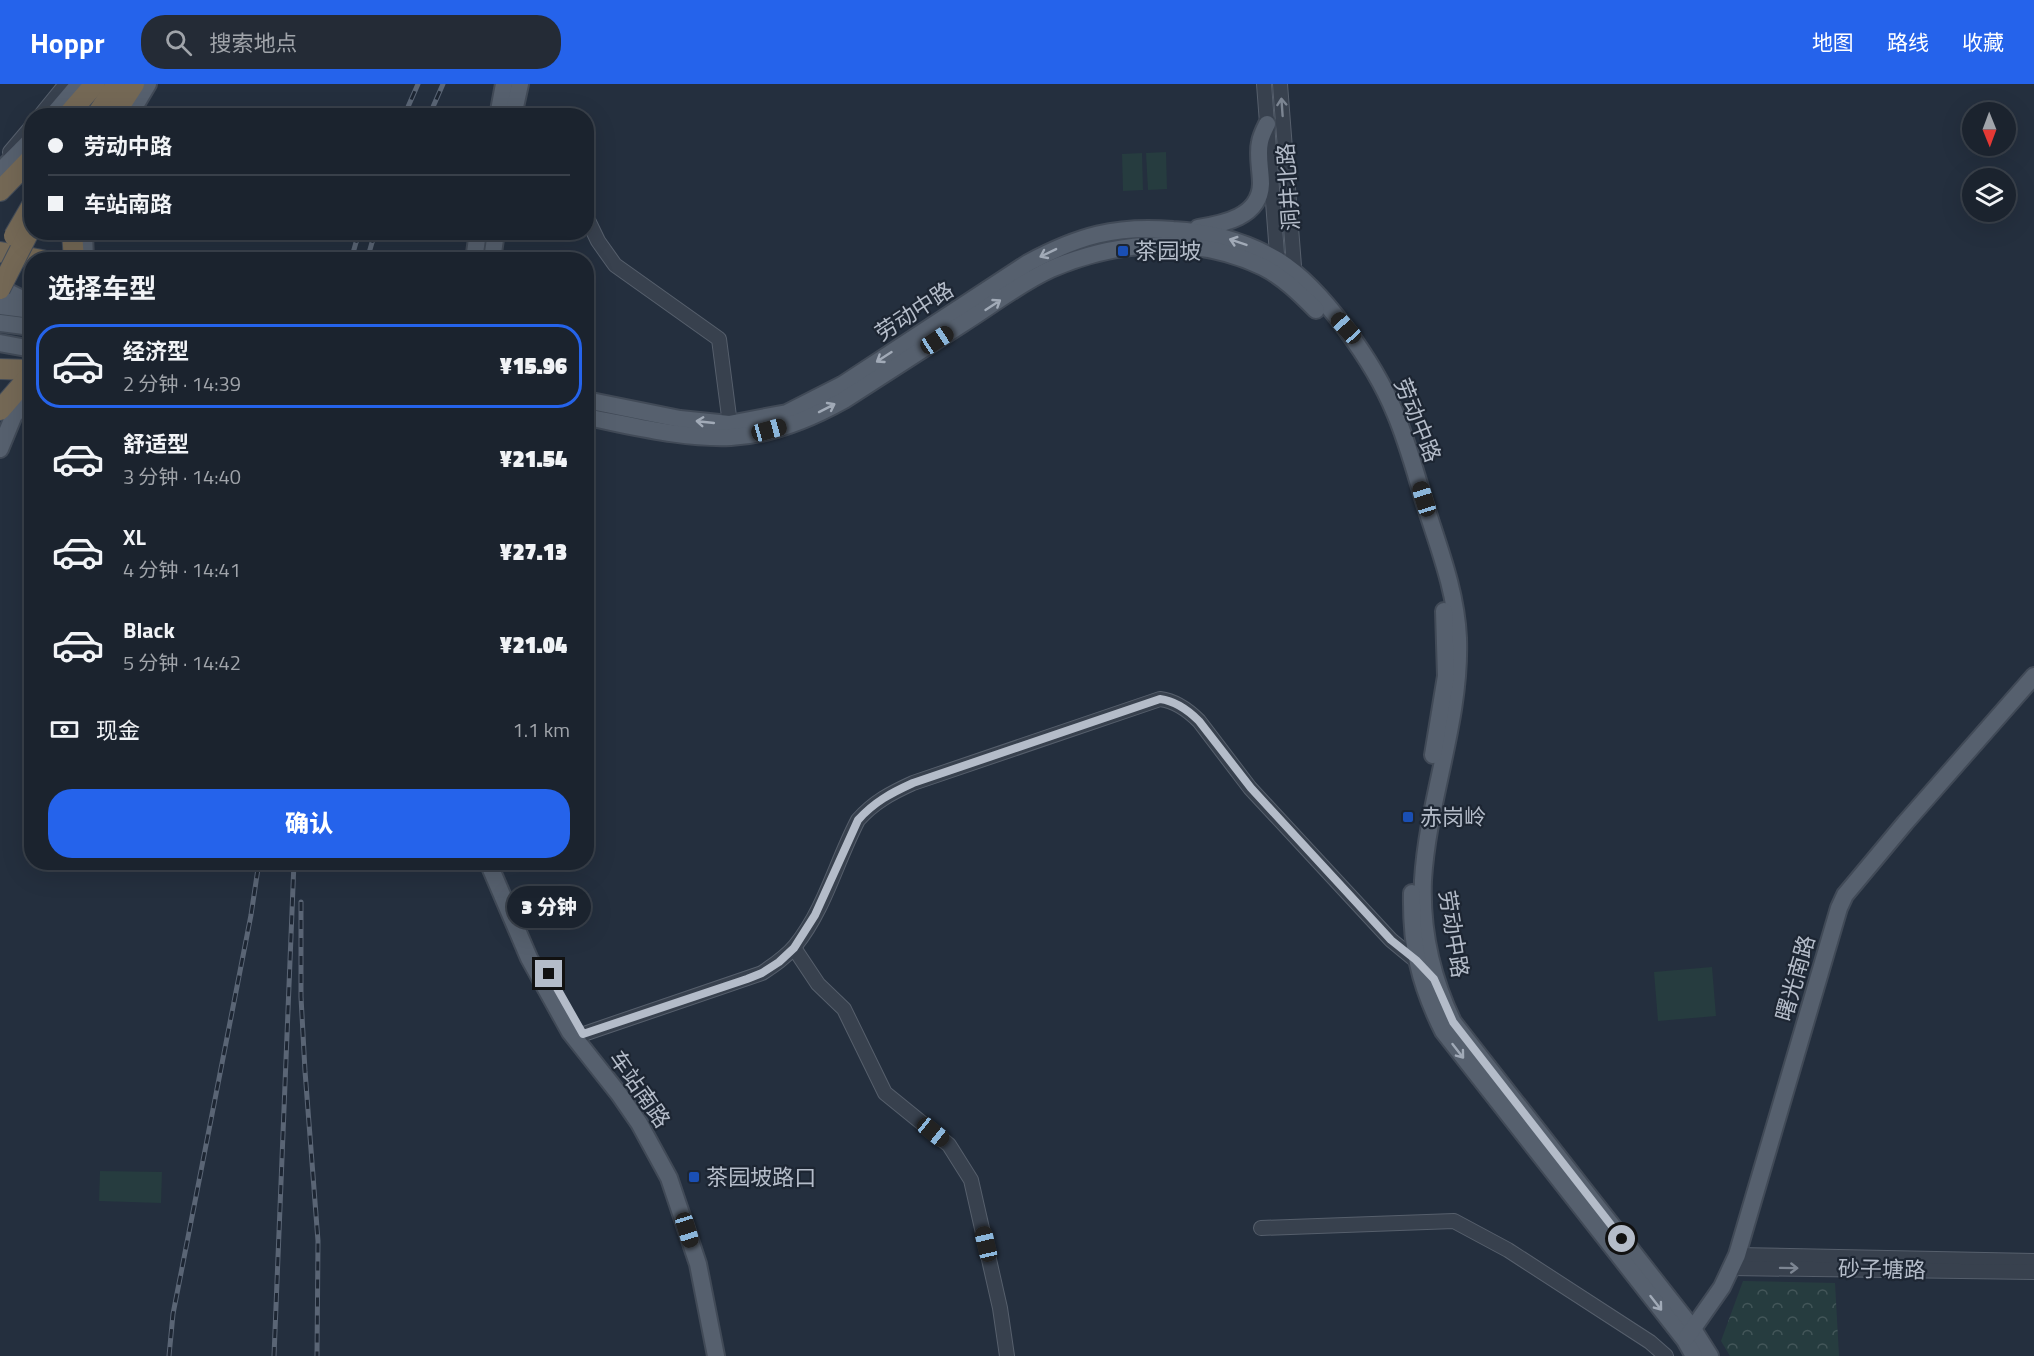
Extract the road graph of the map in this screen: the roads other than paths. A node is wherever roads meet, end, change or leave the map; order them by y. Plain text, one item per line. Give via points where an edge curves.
1 (66, 84) edge
2 (79, 84) edge
3 (95, 84) edge
4 (104, 84) edge
5 (117, 84) edge
6 (134, 84) edge
7 (148, 84) edge
8 (504, 84) edge
9 (520, 84) edge
10 (1264, 84) edge
11 (1280, 84) edge
12 (46, 108) edge
13 (59, 108) edge
14 (74, 108) edge
15 (88, 108) edge
16 (101, 108) edge
17 (118, 108) edge
18 (134, 108) edge
19 (500, 108) edge
20 (515, 108) edge
21 (1267, 124) junction
22 (24, 135) edge
23 (24, 147) edge
24 (0, 161) edge
25 (24, 166) edge
26 (0, 171) edge
27 (0, 191) edge
28 (24, 220) edge
29 (1184, 231) junction
30 (594, 233) edge
31 (25, 240) edge
32 (0, 252) edge
33 (24, 257) edge
34 (1277, 260) junction
35 (0, 263) edge
36 (1287, 275) junction
37 (0, 289) edge
38 (24, 302) edge
39 (24, 304) edge
40 (0, 306) edge
41 (0, 323) edge
42 (24, 326) edge
43 (0, 343) edge
44 (24, 348) edge
45 (0, 369) edge
46 (24, 379) edge
47 (24, 386) edge
48 (24, 392) edge
49 (594, 402) edge
50 (0, 410) edge
51 (594, 419) edge
52 (730, 430) junction
53 (0, 449) edge
54 (2034, 676) edge
55 (2034, 694) edge
56 (491, 870) edge
57 (502, 870) edge
58 (794, 948) junction
59 (1416, 960) junction
60 (1434, 979) junction
61 (579, 1035) junction
62 (1261, 1228) dead end
63 (2034, 1261) edge
64 (1739, 1262) junction
65 (2034, 1272) edge
66 (1692, 1343) edge
67 (716, 1356) edge
68 (723, 1356) edge
69 (1007, 1356) edge
70 (1666, 1356) edge
71 (1710, 1356) edge

1 - 12 street
2 - 13 main road
3 - 14 highway
4 - 15 highway
5 - 16 highway
6 - 17 highway
7 - 18 main road
8 - 19 main road
9 - 20 main road
10 - 21 street, 洞井北路
36 -> 11 street, 洞井北路
21 - 29 main road via 1260,141 1261,186 1254,204 1237,219
21 - 34 street, 洞井北路
22 - 24 street
23 - 26 main road
25 - 27 highway
28 - 35 highway, bridge
34 -> 29 main road, 劳动中路 via 1224,237
29 -> 52 main road, 劳动中路 via 1117,230 1050,251 819,398 787,413
30 - 52 street via 615,265 719,339
31 - 37 highway, bridge
32 - 33 highway
34 - 36 main road, 劳动中路
52 -> 36 main road, 劳动中路 via 786,426 828,408 1049,270 1089,255 1135,246 1181,245 1226,254
36 - 59 main road, 劳动中路 via 1296,291 1336,332 1389,423 1437,570 1443,600 1446,676 1413,883
36 - 60 main road, 劳动中路 via 1351,335 1390,402 1410,454 1454,600 1458,636 1456,685 1423,881 1423,913
37 - 38 main road
39 - 40 main road
41 - 42 main road
43 - 44 main road
45 - 46 highway
47 - 50 highway
48 - 53 main road
52 -> 49 main road, 劳动中路
51 - 52 main road, 劳动中路 via 675,434
54 - 64 main road, 曙光南路 via 1845,895
55 - 64 main road, 曙光南路 via 1852,900
56 - 61 main road, 车站南路 via 529,958
57 - 61 main road, 车站南路 via 538,954
58 - 59 street via 815,915 858,820 886,795 1160,699 1173,701 1191,712 1251,788 1391,940
58 - 61 street via 762,973
58 - 69 street via 818,984 844,1009 885,1092 949,1145 971,1180
59 - 60 street
59 -> 66 main road, 劳动中路 via 1443,1031
60 - 66 main road, 劳动中路 via 1453,1022
61 - 67 main road, 车站南路 via 639,1123 669,1178 698,1264
61 - 68 main road, 车站南路 via 647,1119 677,1175 705,1260
62 - 70 street via 1454,1221 1508,1250
63 - 64 street, 砂子塘路
64 -> 65 street, 砂子塘路
64 - 66 main road, 曙光南路 via 1731,1290
66 - 71 main road, 劳动中路

